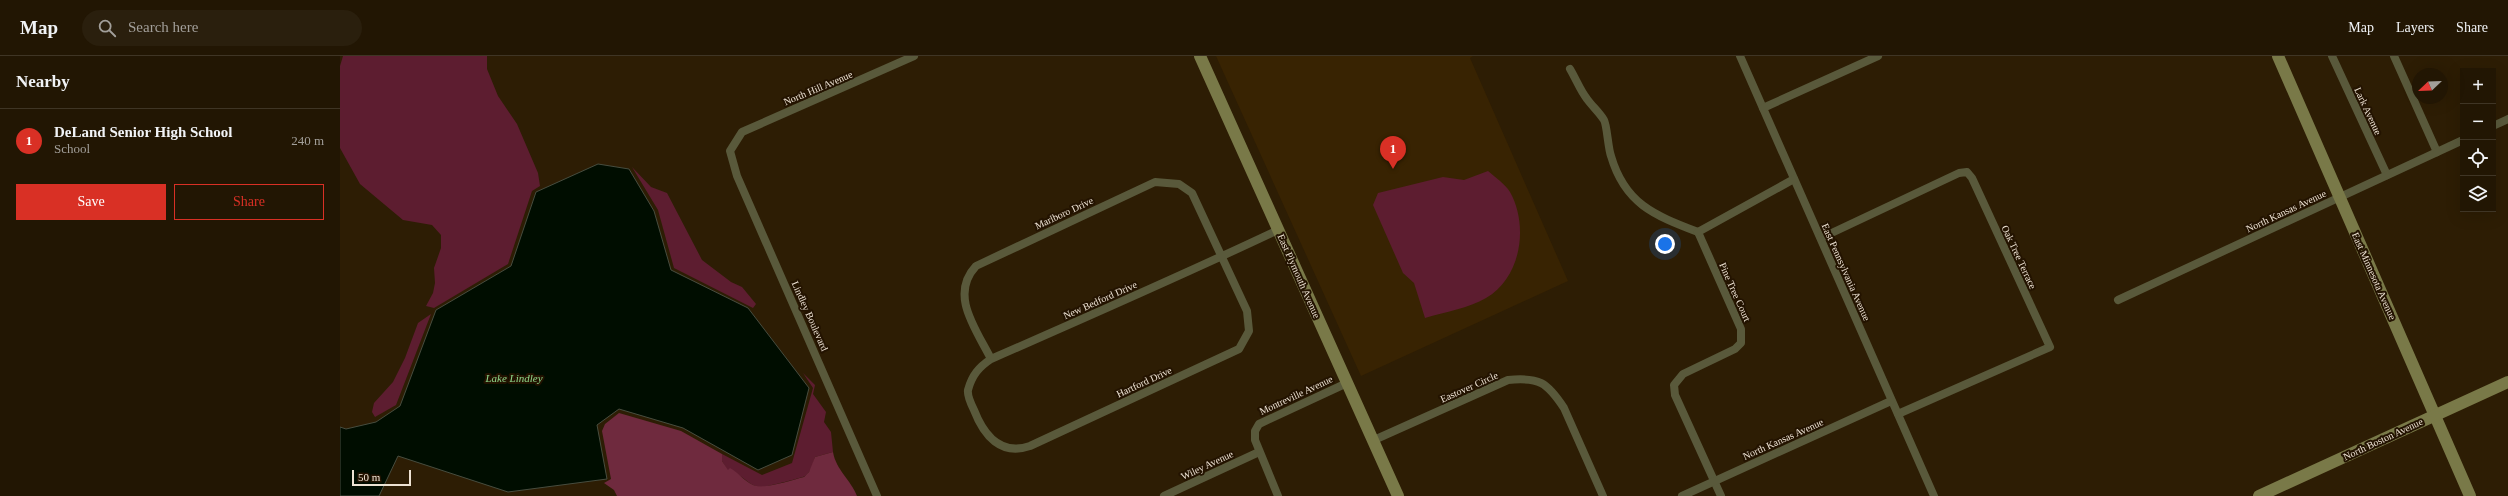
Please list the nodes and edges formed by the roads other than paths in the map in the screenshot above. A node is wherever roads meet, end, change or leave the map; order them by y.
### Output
1 (914, 56) edge
2 (1200, 56) edge
3 (1740, 56) edge
4 (1878, 56) edge
5 (2278, 56) edge
6 (2332, 56) edge
7 (2394, 56) edge
8 (1867, 58) edge
9 (1570, 69) dead end
10 (1763, 108) junction
11 (2508, 119) edge
12 (2496, 125) edge
13 (2460, 141) edge
14 (733, 144) joint
15 (2437, 152) junction
16 (2387, 175) junction
17 (1794, 179) junction
18 (2340, 197) junction
19 (1278, 230) junction
20 (1698, 232) junction
21 (1821, 238) junction
22 (1223, 256) junction
23 (2118, 300) dead end
24 (991, 359) junction
25 (2508, 382) edge
26 (1347, 383) junction
27 (1891, 401) junction
28 (1898, 414) junction
29 (2435, 415) junction
30 (976, 416) joint
31 (1374, 440) junction
32 (1259, 452) junction
33 (1715, 481) junction
34 (877, 496) edge
35 (1164, 496) edge
36 (1278, 496) edge
37 (1398, 496) edge
38 (1603, 496) edge
39 (1682, 496) edge
40 (1721, 496) edge
41 (1934, 496) edge
42 (2259, 496) edge
43 (2470, 496) edge

1 - 14 street, North Hill Avenue
2 - 19 street, East Plymouth Avenue
3 - 10 street, East Pennsylvania Avenue
4 - 8 street
5 - 18 street, East Minnesota Avenue
6 - 16 street, Lark Avenue
7 - 15 street
8 - 10 street
9 - 20 street
10 - 17 street, East Pennsylvania Avenue
11 - 12 street
13 - 15 street, North Kansas Avenue
14 - 34 street, Lindley Boulevard
15 - 16 street, North Kansas Avenue
16 - 18 street, North Kansas Avenue
17 - 20 street
17 - 21 street, East Pennsylvania Avenue
18 - 23 street, North Kansas Avenue
18 - 29 street, East Minnesota Avenue
19 - 22 street, New Bedford Drive
19 - 26 street, East Plymouth Avenue
20 - 33 street, Pine Tree Court
21 - 27 street, East Pennsylvania Avenue
21 - 28 street, Oak Tree Terrace
22 - 24 street, New Bedford Drive
22 - 24 street, Marlboro Drive
22 - 30 street, Hartford Drive
24 - 30 street, New Bedford Drive
25 - 29 street, North Boston Avenue
26 - 31 street, East Plymouth Avenue
26 - 32 street, Montreville Avenue
27 - 28 street, East Pennsylvania Avenue
27 - 33 street, North Kansas Avenue
28 - 41 street, East Pennsylvania Avenue
29 - 42 street, North Boston Avenue
29 - 43 street, East Minnesota Avenue
31 - 37 street, East Plymouth Avenue
31 - 38 street, Eastover Circle
32 - 35 street, Wiley Avenue
32 - 36 street, Montreville Avenue
33 - 39 street, North Kansas Avenue
33 - 40 street, Pine Tree Court

